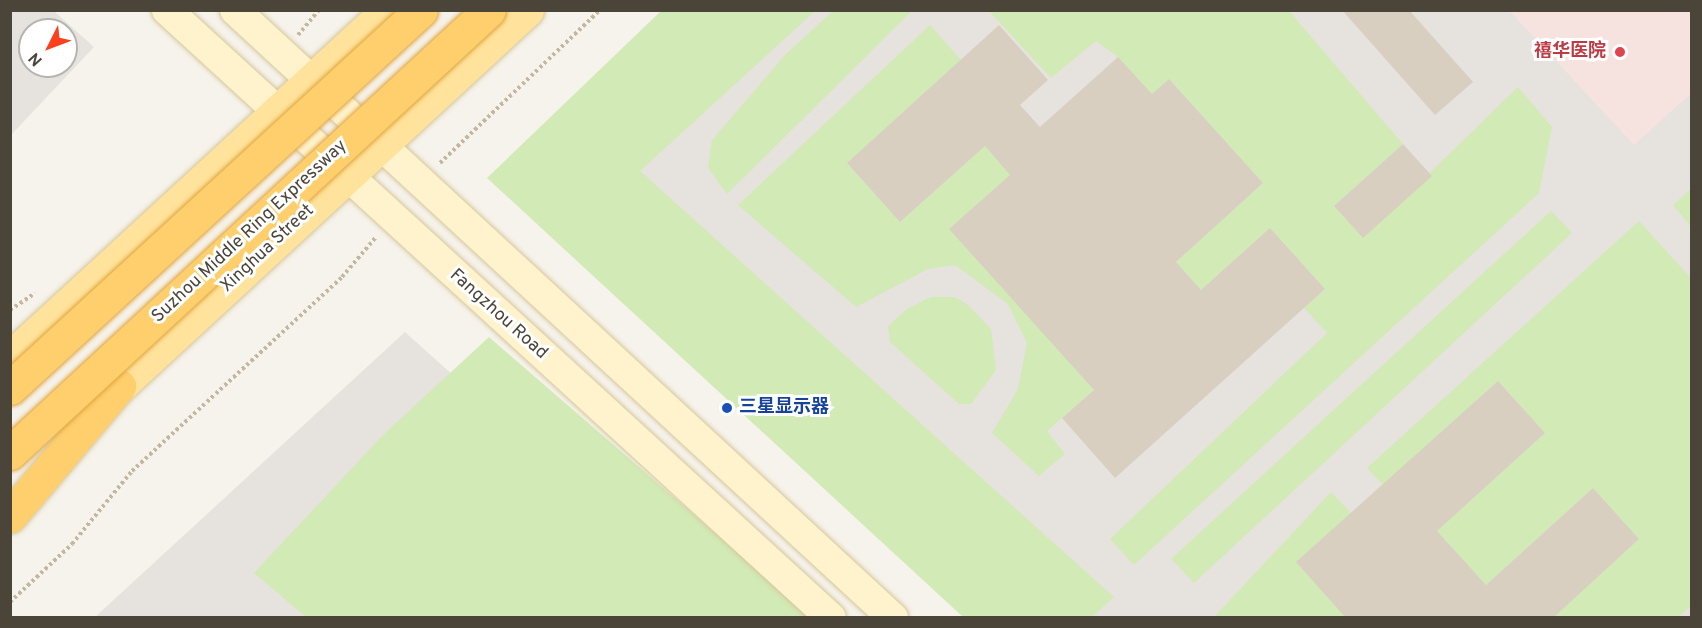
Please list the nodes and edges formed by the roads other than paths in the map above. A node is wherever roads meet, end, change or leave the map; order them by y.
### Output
1 (167, 10) edge
2 (235, 10) edge
3 (388, 10) edge
4 (421, 10) edge
5 (489, 10) edge
6 (527, 10) edge
7 (312, 81) junction
8 (276, 114) junction
9 (382, 145) junction
10 (346, 178) junction
11 (10, 358) edge
12 (119, 386) junction
13 (10, 388) edge
14 (10, 453) edge
15 (10, 490) edge
16 (10, 516) edge
17 (831, 618) edge
18 (894, 618) edge

1 - 8 main road, Fangzhou Road
2 - 7 main road
3 - 7 main road
4 - 13 highway, bridge
5 - 14 highway, Suzhou Middle Ring Expressway, bridge
6 - 9 main road, Xinghua Street
7 - 8 main road
7 - 9 main road
8 - 10 main road, Fangzhou Road
8 - 11 main road
9 - 10 main road, Xinghua Street
9 - 18 main road
10 - 12 main road, Xinghua Street
10 - 17 main road, Fangzhou Road
12 - 15 main road, Xinghua Street
12 - 16 highway

